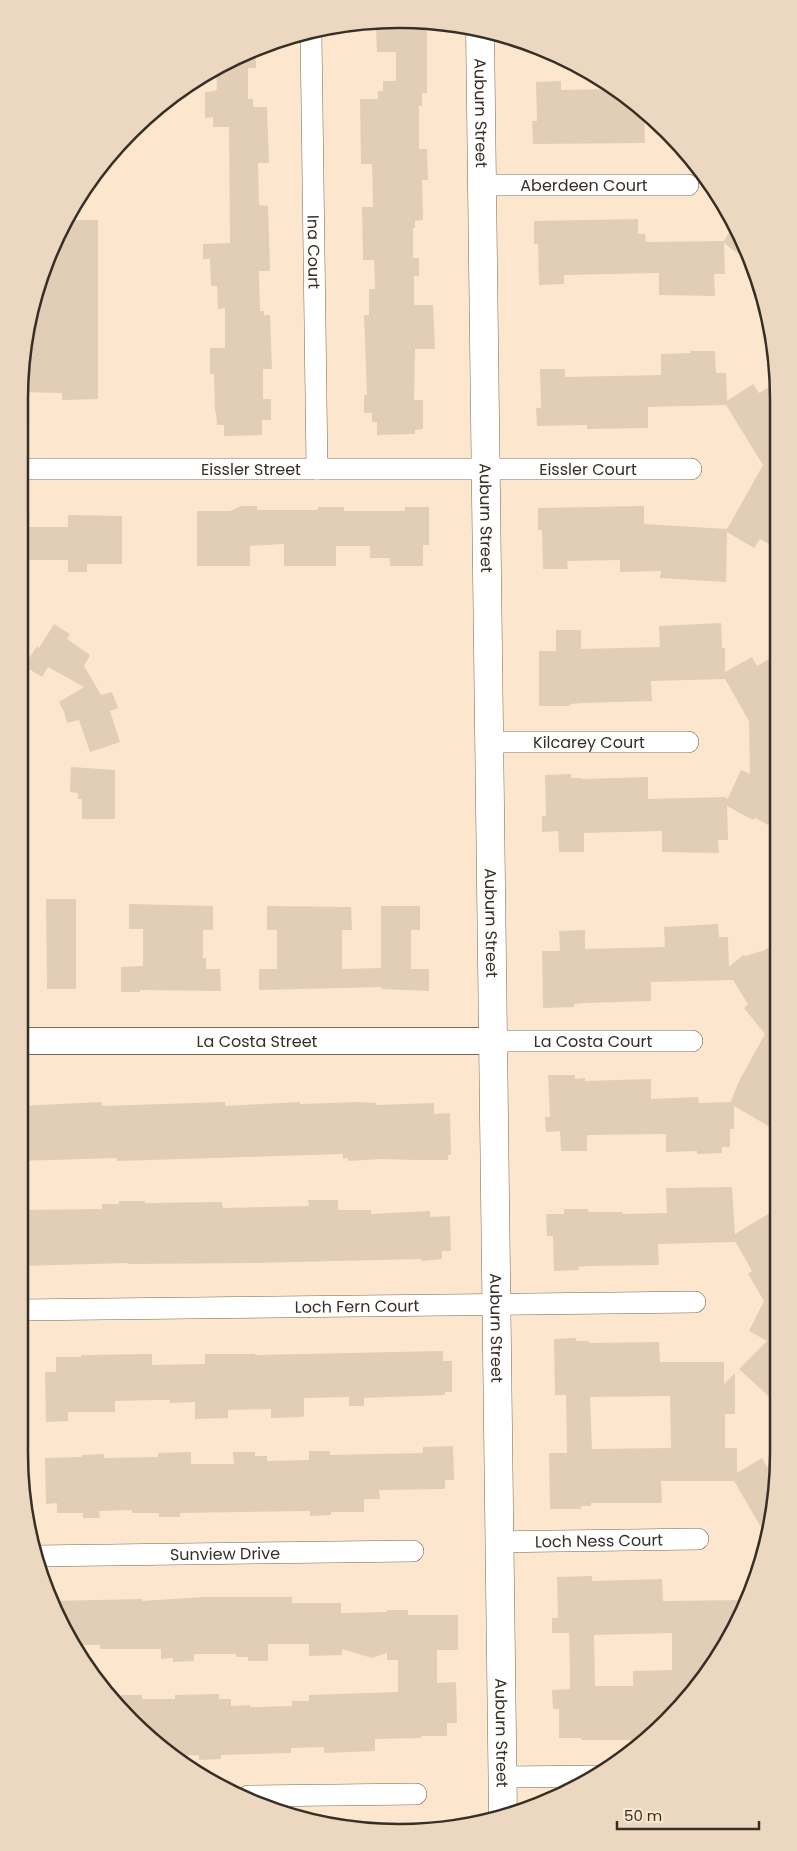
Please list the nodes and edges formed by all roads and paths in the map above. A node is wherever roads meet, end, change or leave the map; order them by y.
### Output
1 (480, 37) edge
2 (311, 38) edge
3 (482, 185) junction
4 (688, 185) dead end
5 (28, 469) edge
6 (317, 469) junction
7 (486, 469) junction
8 (691, 469) dead end
9 (489, 742) junction
10 (688, 742) dead end
11 (28, 1041) edge
12 (493, 1041) junction
13 (692, 1041) dead end
14 (695, 1302) dead end
15 (496, 1304) junction
16 (28, 1310) edge
17 (698, 1540) dead end
18 (499, 1542) junction
19 (413, 1551) dead end
20 (42, 1556) edge
21 (580, 1776) edge
22 (502, 1777) junction
23 (416, 1794) dead end
24 (259, 1796) edge
25 (503, 1809) edge

1 - 3 main road, Auburn Street
2 - 6 street, Ina Court
3 - 4 street, Aberdeen Court
3 - 7 main road, Auburn Street
5 - 6 street, Eissler Street
6 - 7 street, Eissler Street
7 - 8 street, Eissler Court
7 - 9 main road, Auburn Street
9 - 10 street, Kilcarey Court
9 - 12 main road, Auburn Street
11 - 12 street, La Costa Street
12 - 13 street, La Costa Court
12 - 15 main road, Auburn Street
14 - 15 street, Loch Fern Court
15 - 16 street, Loch Fern Court
15 - 18 main road, Auburn Street
17 - 18 street, Loch Ness Court
18 - 22 main road, Auburn Street
19 - 20 street, Sunview Drive
21 - 22 street
22 - 25 main road, Auburn Street
23 - 24 street

